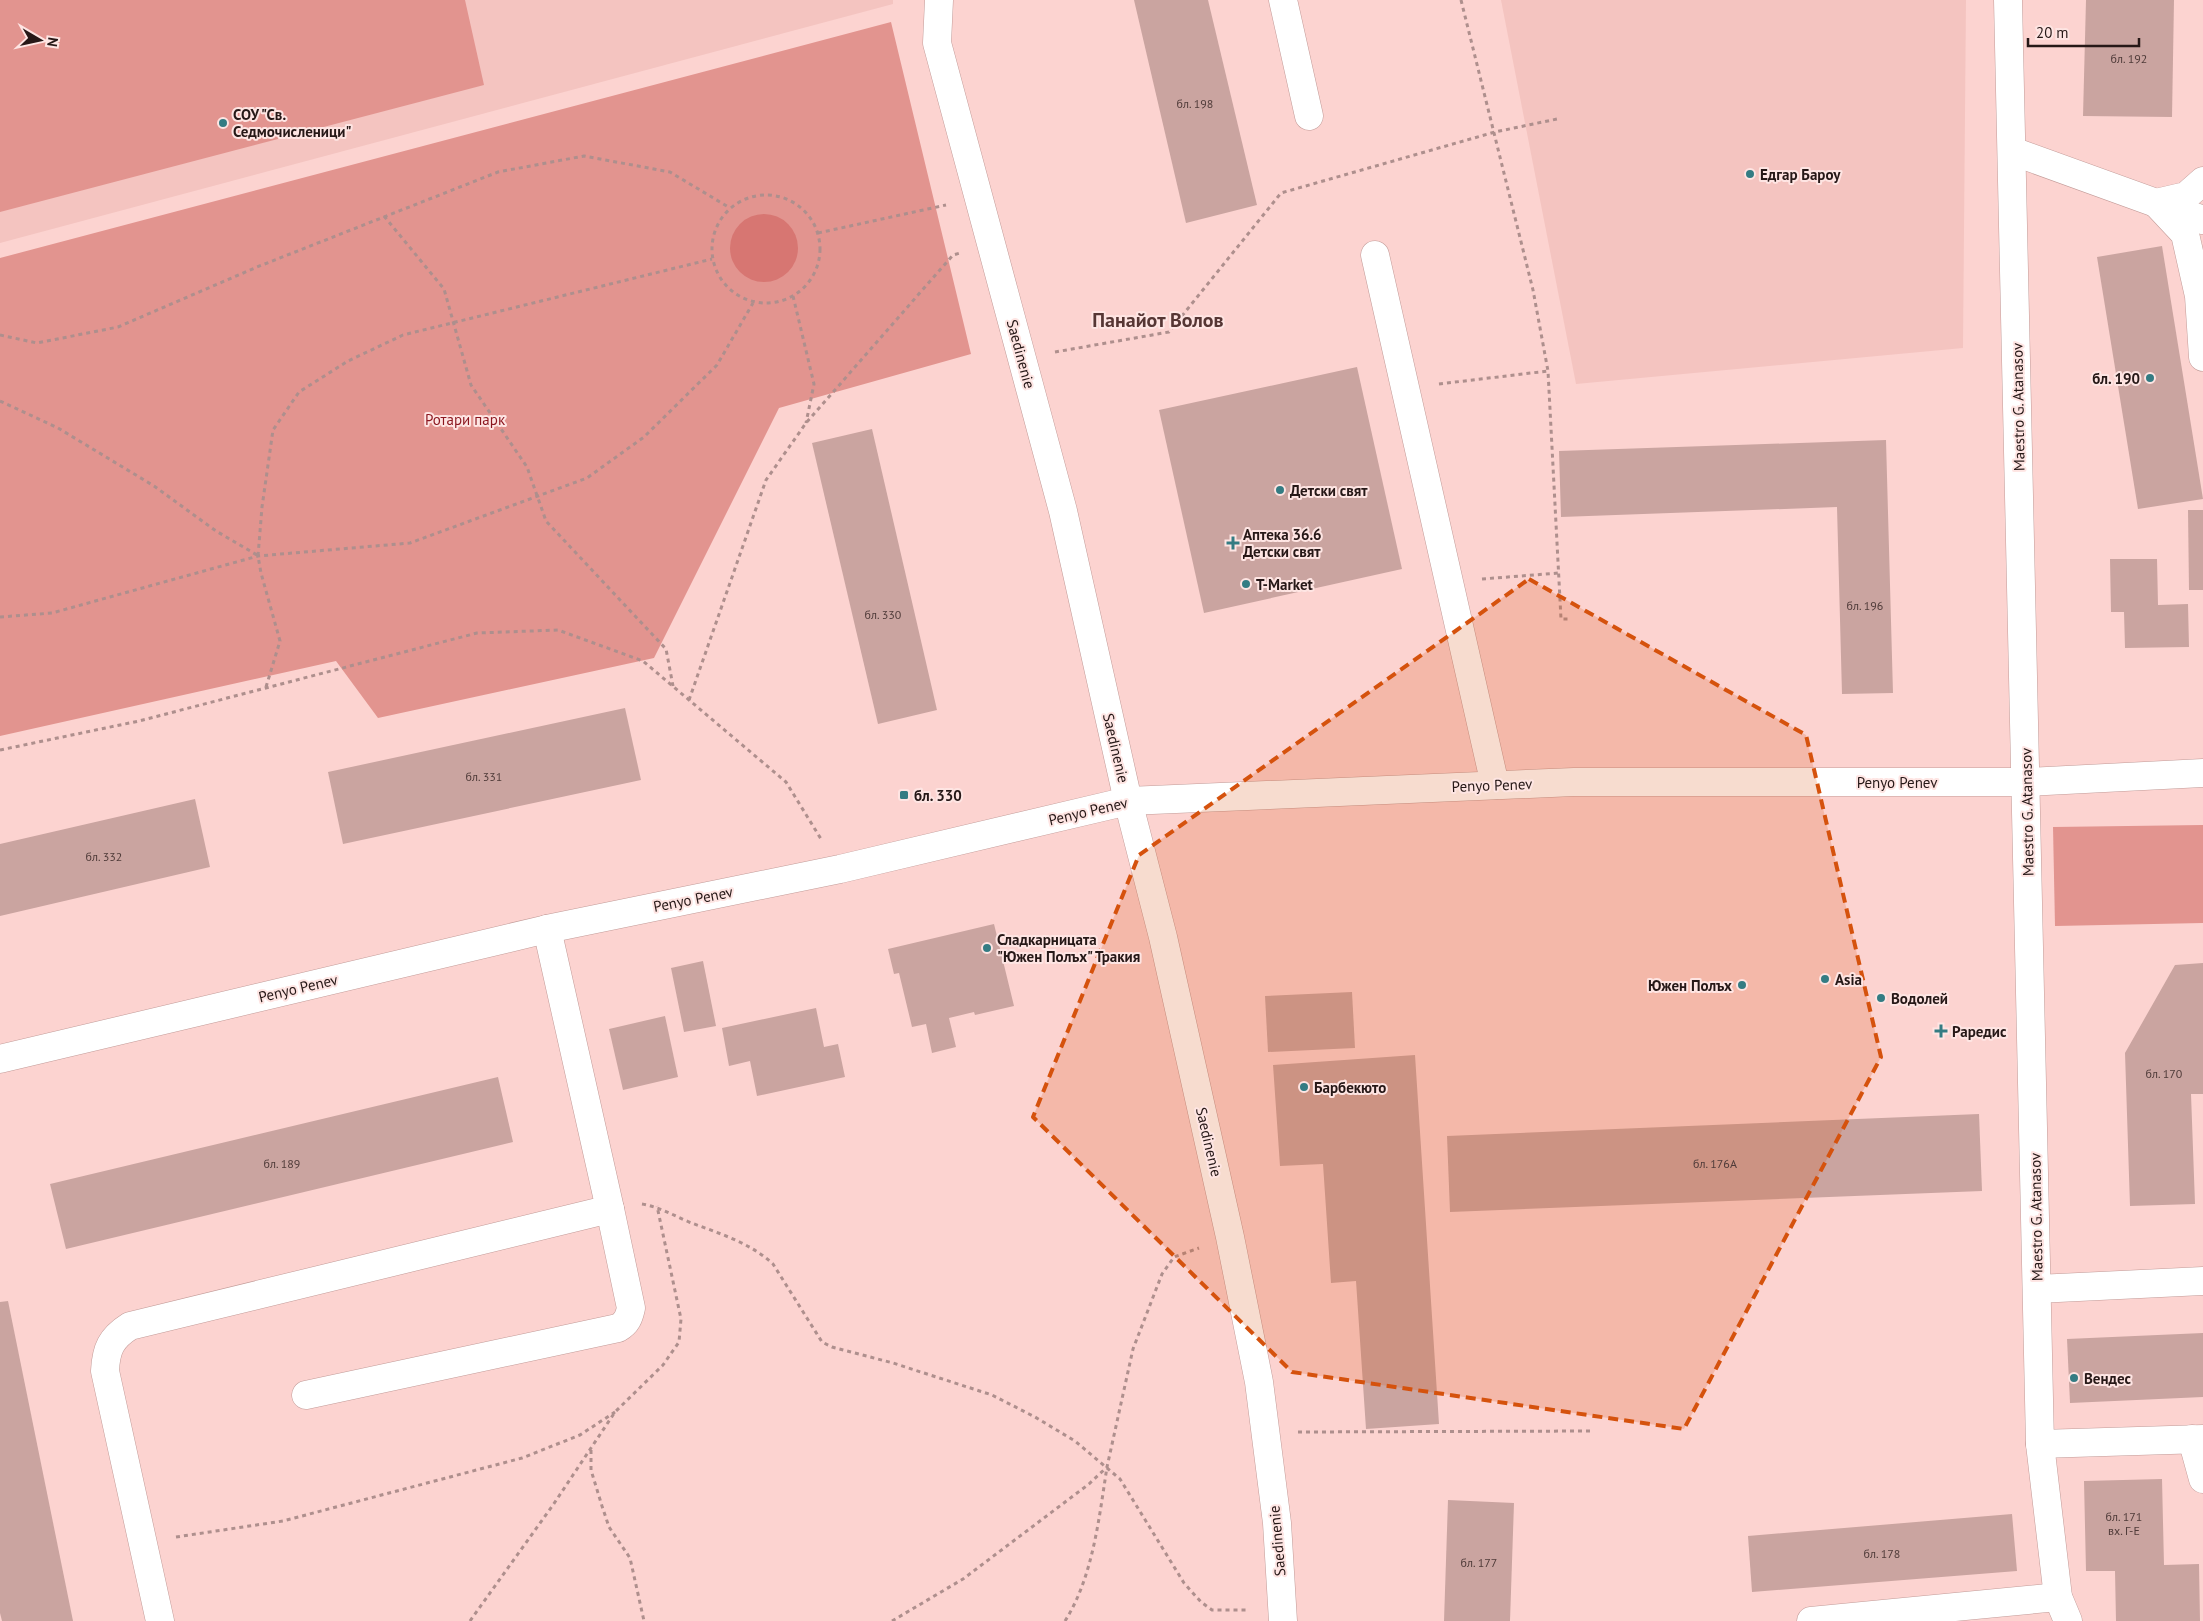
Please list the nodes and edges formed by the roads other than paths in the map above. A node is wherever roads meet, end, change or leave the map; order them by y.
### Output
1 (939, 0) edge
2 (1283, 0) edge
3 (2008, 0) edge
4 (1309, 116) dead end
5 (2012, 151) junction
6 (2203, 181) edge
7 (2156, 203) junction
8 (2203, 220) edge
9 (1375, 254) dead end
10 (2203, 357) edge
11 (2203, 774) edge
12 (2027, 782) junction
13 (1495, 785) junction
14 (1128, 801) junction
15 (547, 929) junction
16 (0, 1059) edge
17 (610, 1209) junction
18 (2203, 1281) edge
19 (2038, 1289) junction
20 (306, 1395) dead end
21 (2198, 1439) edge
22 (2040, 1444) junction
23 (2203, 1479) edge
24 (2063, 1609) edge
25 (1283, 1615) edge
26 (160, 1621) edge
27 (1810, 1621) edge

1 - 14 street, Saedinenie
2 - 4 street
3 - 5 street, Maestro G. Atanasov
5 - 7 street
5 - 12 street, Maestro G. Atanasov
6 - 7 street
7 - 8 street
7 - 10 street
9 - 13 street
11 - 12 street, Penyo Penev
12 - 13 street, Penyo Penev
12 - 19 street, Maestro G. Atanasov
13 - 14 street, Penyo Penev
14 - 15 street, Penyo Penev
14 - 25 street, Saedinenie
15 - 16 street, Penyo Penev
15 - 17 street
17 - 20 street
17 - 26 street
18 - 19 street
19 - 22 street, Maestro G. Atanasov
21 - 22 street
21 - 23 street
22 - 24 street, Maestro G. Atanasov
24 - 27 street

